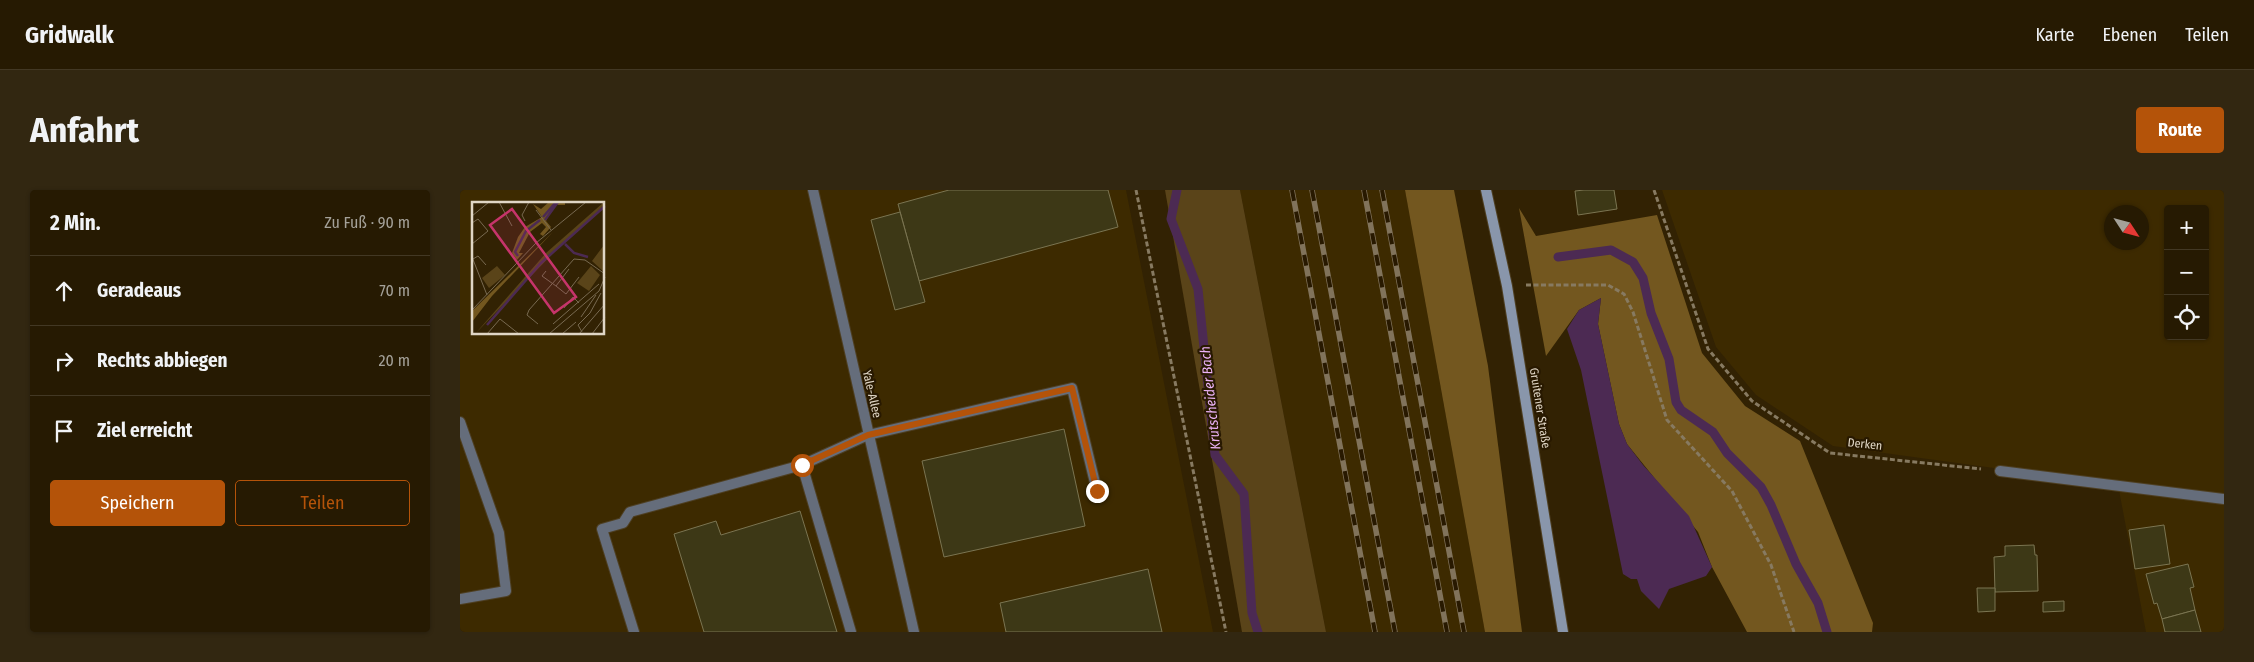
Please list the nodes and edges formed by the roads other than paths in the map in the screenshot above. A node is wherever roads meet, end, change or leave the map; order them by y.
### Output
1 (813, 190) edge
2 (1486, 190) edge
3 (460, 422) edge
4 (868, 435) junction
5 (802, 465) junction
6 (2000, 471) road end
7 (1097, 491) dead end
8 (2224, 499) edge
9 (460, 599) edge
10 (634, 632) edge
11 (851, 632) edge
12 (914, 632) edge
13 (1563, 632) edge

1 - 4 street, Yale-Allee
2 - 13 street, Gruitener Straße
3 - 9 street
4 - 5 street
4 - 7 street
4 - 12 street, Yale-Allee
5 - 10 street
5 - 11 street
6 - 8 street

